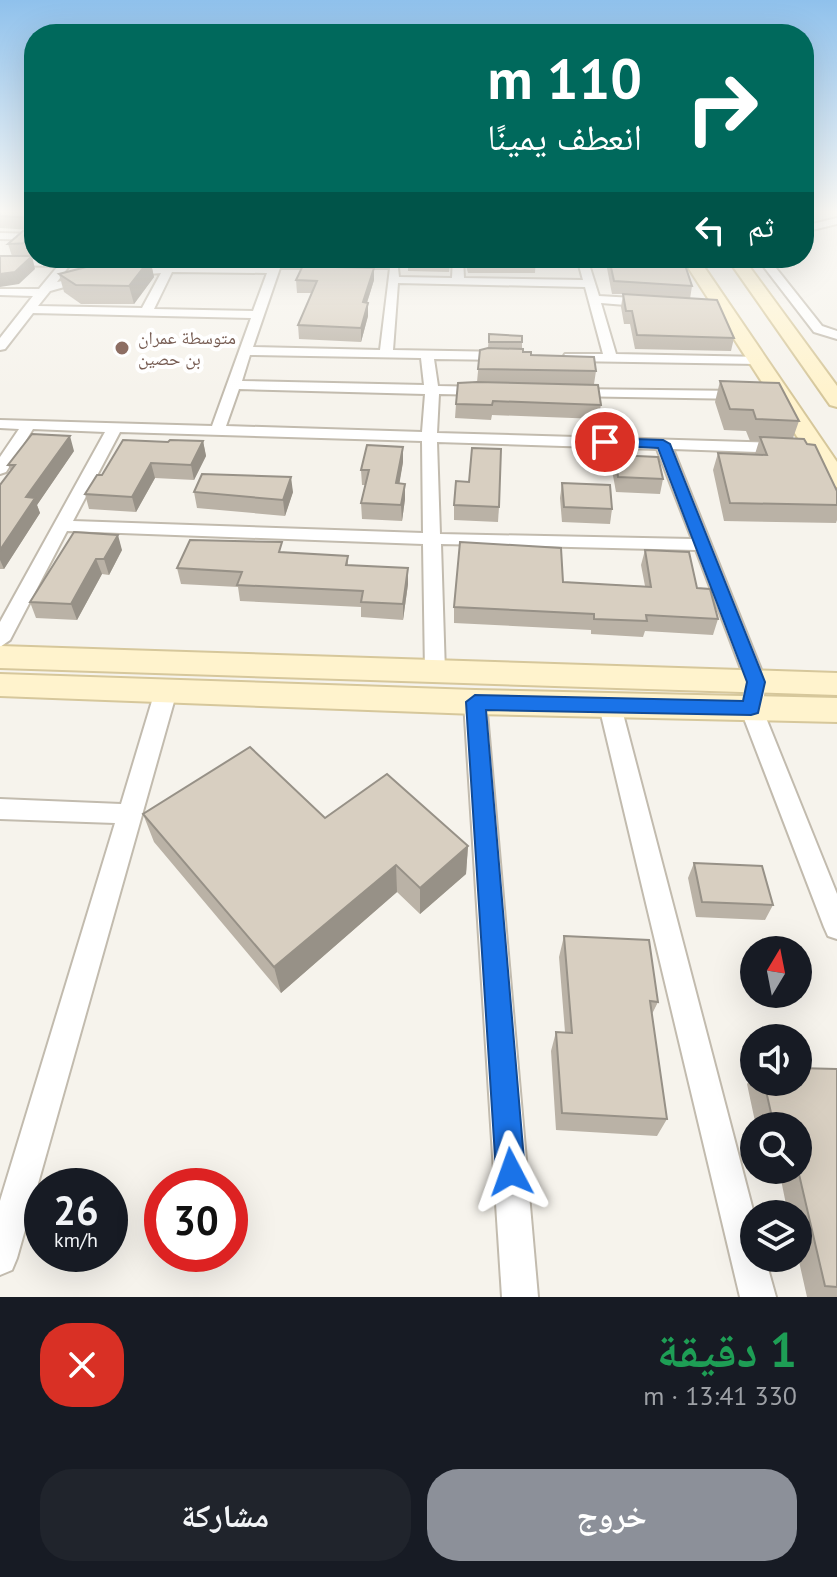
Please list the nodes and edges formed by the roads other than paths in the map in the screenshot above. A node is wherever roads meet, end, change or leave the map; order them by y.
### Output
1 (60, 271) edge
2 (136, 271) edge
3 (167, 271) edge
4 (274, 271) edge
5 (394, 271) edge
6 (458, 271) edge
7 (585, 271) edge
8 (697, 271) edge
9 (718, 271) edge
10 (745, 271) edge
11 (772, 271) edge
12 (115, 275) edge
13 (102, 276) edge
14 (393, 280) junction
15 (458, 281) junction
16 (589, 284) junction
17 (44, 290) junction
18 (0, 292) edge
19 (594, 299) junction
20 (665, 303) edge
21 (30, 309) junction
22 (146, 312) junction
23 (258, 315) junction
24 (815, 326) junction
25 (837, 335) edge
26 (0, 346) edge
27 (799, 348) junction
28 (246, 351) junction
29 (386, 354) junction
30 (427, 355) junction
31 (519, 356) edge
32 (549, 357) edge
33 (611, 358) junction
34 (758, 360) junction
35 (234, 385) junction
36 (432, 391) junction
37 (495, 392) edge
38 (558, 392) edge
39 (805, 395) dead end
40 (780, 396) junction
41 (837, 401) edge
42 (0, 424) edge
43 (29, 425) junction
44 (115, 427) junction
45 (218, 429) junction
46 (429, 436) junction
47 (663, 444) junction
48 (816, 449) junction
49 (0, 469) edge
50 (837, 480) edge
51 (62, 526) junction
52 (432, 539) junction
53 (702, 545) junction
54 (0, 640) edge
55 (0, 657) edge
56 (435, 673) junction
57 (837, 684) edge
58 (0, 685) edge
59 (166, 691) junction
60 (754, 695) junction
61 (475, 702) junction
62 (610, 706) junction
63 (837, 710) edge
64 (0, 809) edge
65 (132, 814) junction
66 (837, 927) edge
67 (0, 1258) edge
68 (520, 1297) edge
69 (758, 1297) edge

1 - 17 street
2 - 12 street
3 - 22 street
4 - 23 street
5 - 14 street
6 - 15 street
7 - 16 street
8 - 34 street
9 - 39 street
10 - 27 street
11 - 24 street
13 - 17 street
14 - 15 street
14 - 29 street
15 - 16 street
16 - 19 street
17 - 18 street
17 - 21 street
19 - 20 street
19 - 33 street
21 - 22 street
21 - 26 street
22 - 23 street
23 - 28 street
24 - 25 street
24 - 27 street
27 - 41 street
28 - 29 street
28 - 35 street
29 - 30 street
30 - 31 street
30 - 36 street
32 - 33 street
33 - 34 street
34 - 40 street
35 - 36 street
35 - 45 street
36 - 37 street
36 - 46 street
38 - 40 street
40 - 48 street
42 - 43 street
43 - 44 street
43 - 49 street
44 - 45 street
44 - 51 street
45 - 46 street
46 - 47 street
46 - 52 street
47 - 48 street
47 - 53 street
48 - 50 street
51 - 52 street
51 - 54 street
52 - 53 street
52 - 56 street
53 - 60 street
55 - 56 street
56 - 60 street
57 - 60 street
58 - 59 street
59 - 61 street
59 - 65 street
60 - 62 street
60 - 63 street
60 - 66 street
61 - 62 street
61 - 68 street
62 - 69 street
64 - 65 street
65 - 67 street

